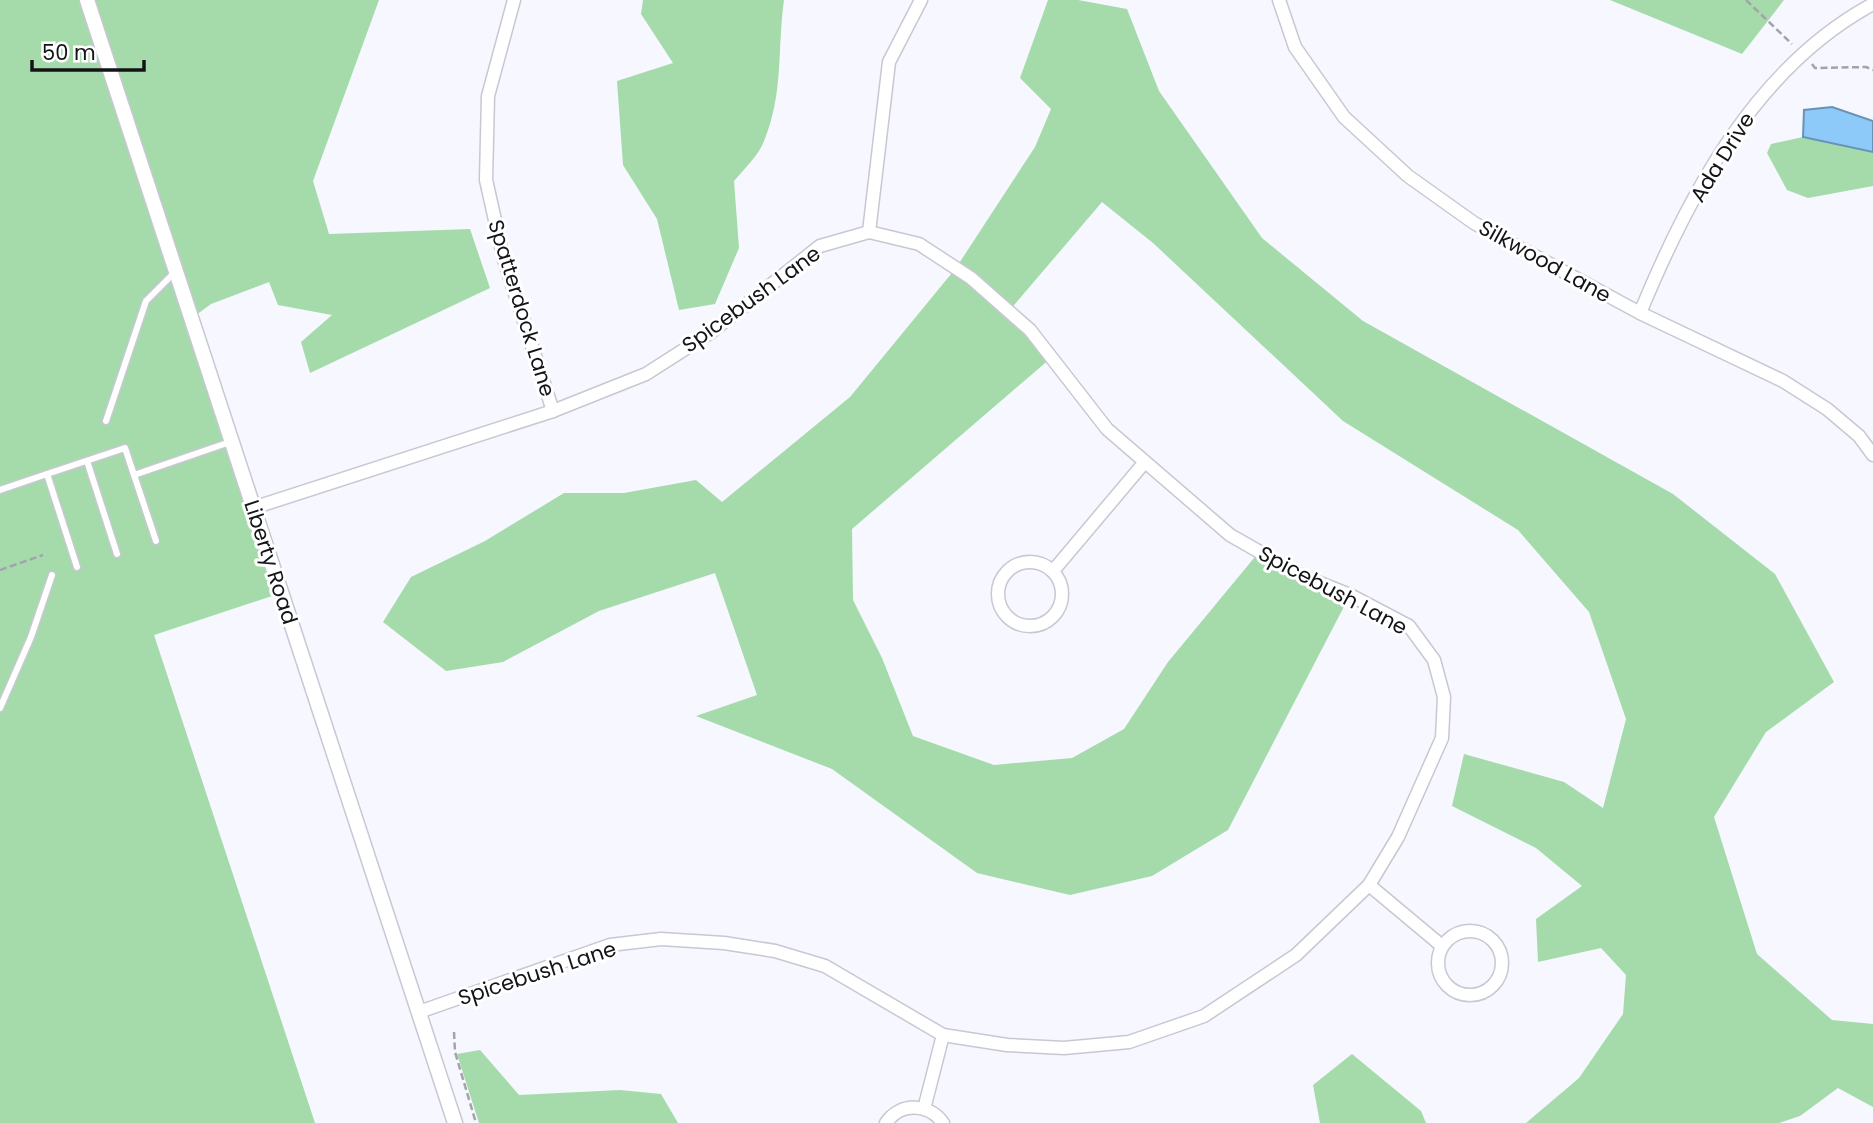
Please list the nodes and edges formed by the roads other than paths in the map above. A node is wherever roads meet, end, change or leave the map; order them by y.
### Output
1 (87, 0) edge
2 (514, 0) edge
3 (921, 0) edge
4 (1279, 0) edge
5 (1873, 4) edge
6 (869, 232) junction
7 (176, 271) junction
8 (1640, 313) junction
9 (553, 411) junction
10 (106, 421) dead end
11 (232, 441) junction
12 (1873, 455) edge
13 (87, 461) junction
14 (1144, 463) junction
15 (47, 474) junction
16 (134, 475) junction
17 (0, 490) edge
18 (253, 508) junction
19 (156, 541) dead end
20 (117, 554) dead end
21 (77, 567) dead end
22 (1053, 571) junction
23 (52, 575) dead end
24 (0, 708) edge
25 (1369, 885) junction
26 (1442, 946) junction
27 (419, 1012) junction
28 (943, 1035) junction
29 (924, 1109) junction
30 (455, 1123) edge
31 (886, 1123) edge
32 (943, 1123) edge

1 - 7 street, Liberty Road
2 - 9 street, Spatterdock Lane
3 - 6 street
4 - 8 street, Silkwood Lane
5 - 8 street, Ada Drive
6 - 9 street, Spicebush Lane
6 - 14 street, Spicebush Lane
7 - 10 lane
7 - 11 street, Liberty Road
8 - 12 street, Silkwood Lane
9 - 18 street, Spicebush Lane
11 - 16 lane
11 - 18 street, Liberty Road
13 - 15 lane
13 - 16 lane
13 - 20 lane
14 - 22 street
14 - 25 street, Spicebush Lane
15 - 17 lane
15 - 21 lane
16 - 19 lane
18 - 27 street, Liberty Road
22 - 22 street
23 - 24 lane
25 - 26 street
25 - 28 street, Spicebush Lane
26 - 26 street
27 - 28 street, Spicebush Lane
27 - 30 street, Liberty Road
28 - 29 street
29 - 31 street
29 - 32 street

